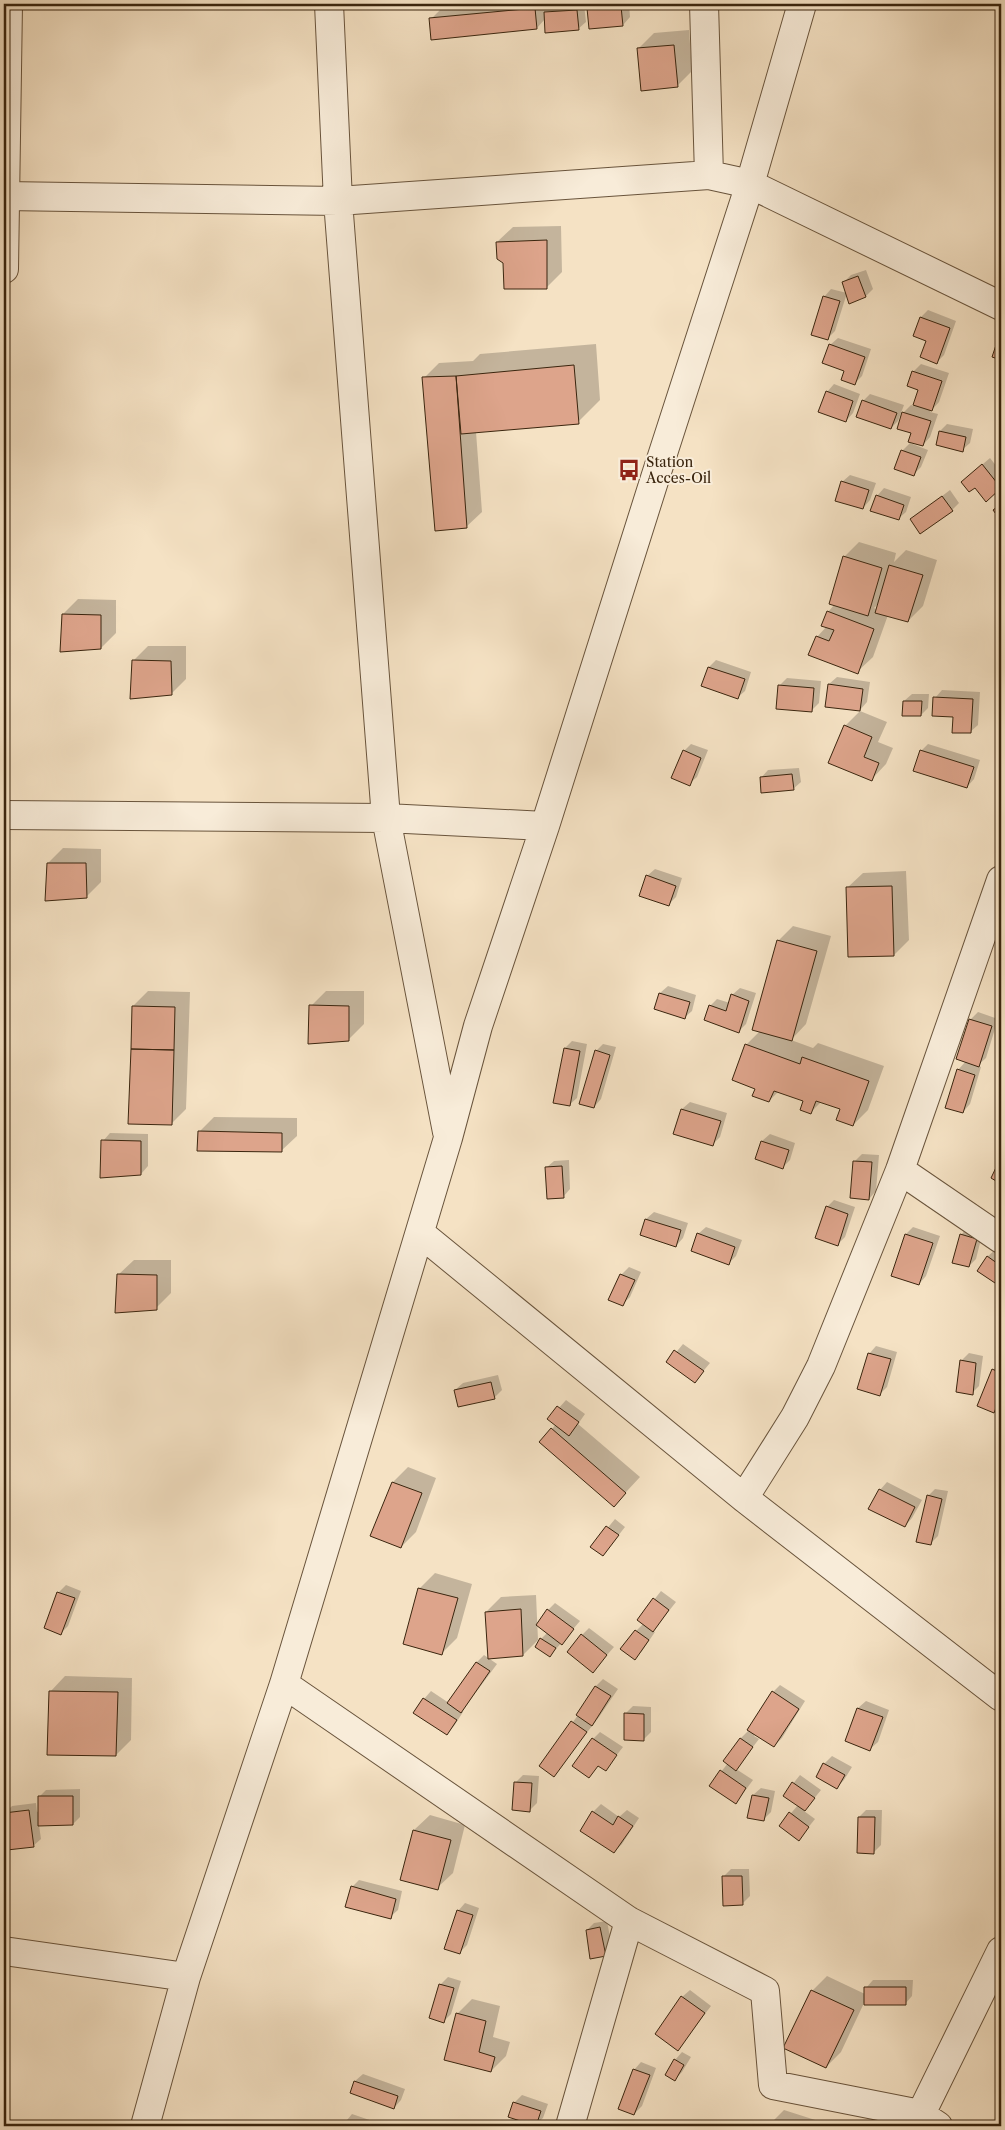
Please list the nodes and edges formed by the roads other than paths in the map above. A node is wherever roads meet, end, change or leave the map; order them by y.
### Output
1 (8, 4) edge
2 (329, 4) edge
3 (704, 4) edge
4 (802, 4) edge
5 (709, 176) junction
6 (750, 184) junction
7 (4, 196) edge
8 (338, 201) junction
9 (4, 270) edge
10 (1001, 306) edge
11 (4, 815) edge
12 (386, 818) junction
13 (546, 826) junction
14 (1001, 880) edge
15 (448, 1138) junction
16 (900, 1170) junction
17 (420, 1234) junction
18 (1001, 1239) edge
19 (744, 1498) junction
20 (284, 1684) junction
21 (1001, 1697) edge
22 (629, 1921) junction
23 (4, 1951) edge
24 (1001, 1951) edge
25 (186, 1977) junction
26 (924, 2122) edge
27 (152, 2124) edge
28 (570, 2126) edge

1 - 7 street
2 - 8 street
3 - 5 street
4 - 6 street
5 - 6 street
5 - 8 street
6 - 10 street
6 - 13 street
7 - 8 street
7 - 9 street
8 - 12 street
11 - 12 street
12 - 13 street
12 - 15 street
13 - 15 street
14 - 16 street
15 - 17 street
16 - 18 street
16 - 19 street
17 - 19 street
17 - 20 street
19 - 21 street
20 - 22 street
20 - 25 street
22 - 26 street
22 - 28 street
23 - 25 street
24 - 26 street
25 - 27 street

